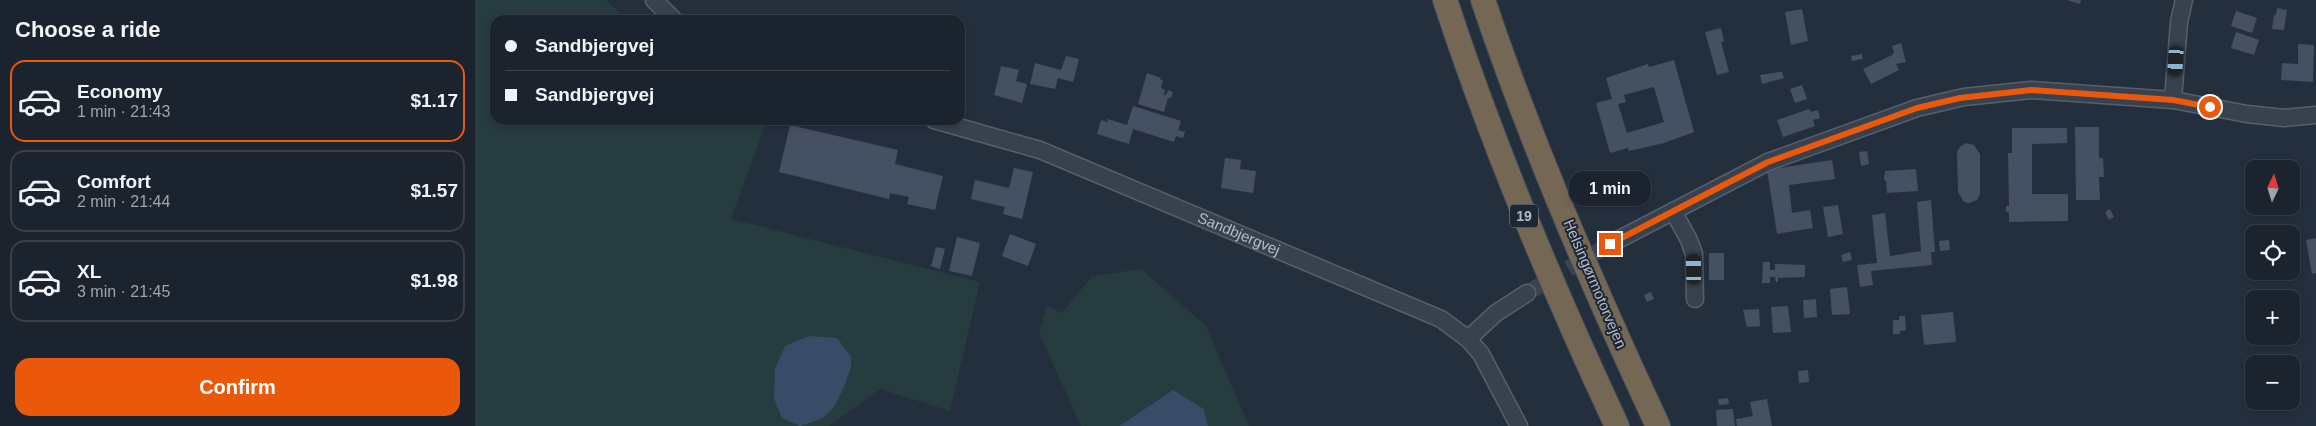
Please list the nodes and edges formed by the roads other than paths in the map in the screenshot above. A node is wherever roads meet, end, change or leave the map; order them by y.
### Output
1 (654, 0) edge
2 (1445, 0) edge
3 (1483, 0) edge
4 (2184, 0) edge
5 (669, 15) edge
6 (2173, 100) junction
7 (2316, 115) edge
8 (952, 125) edge
9 (1673, 210) junction
10 (1610, 244) tunnel mouth
11 (1527, 293) tunnel mouth
12 (1695, 299) dead end
13 (1469, 339) junction
14 (1519, 426) edge
15 (1617, 426) edge
16 (1658, 426) edge

1 - 5 street
2 - 15 highway, 19
3 - 16 highway, Helsingørmotorvejen / 19
4 - 6 street
6 - 7 street
6 - 9 street
8 - 13 street, Sandbjergvej
9 - 10 street
9 - 12 street
11 - 13 street
13 - 14 street, Sandbjergvej

